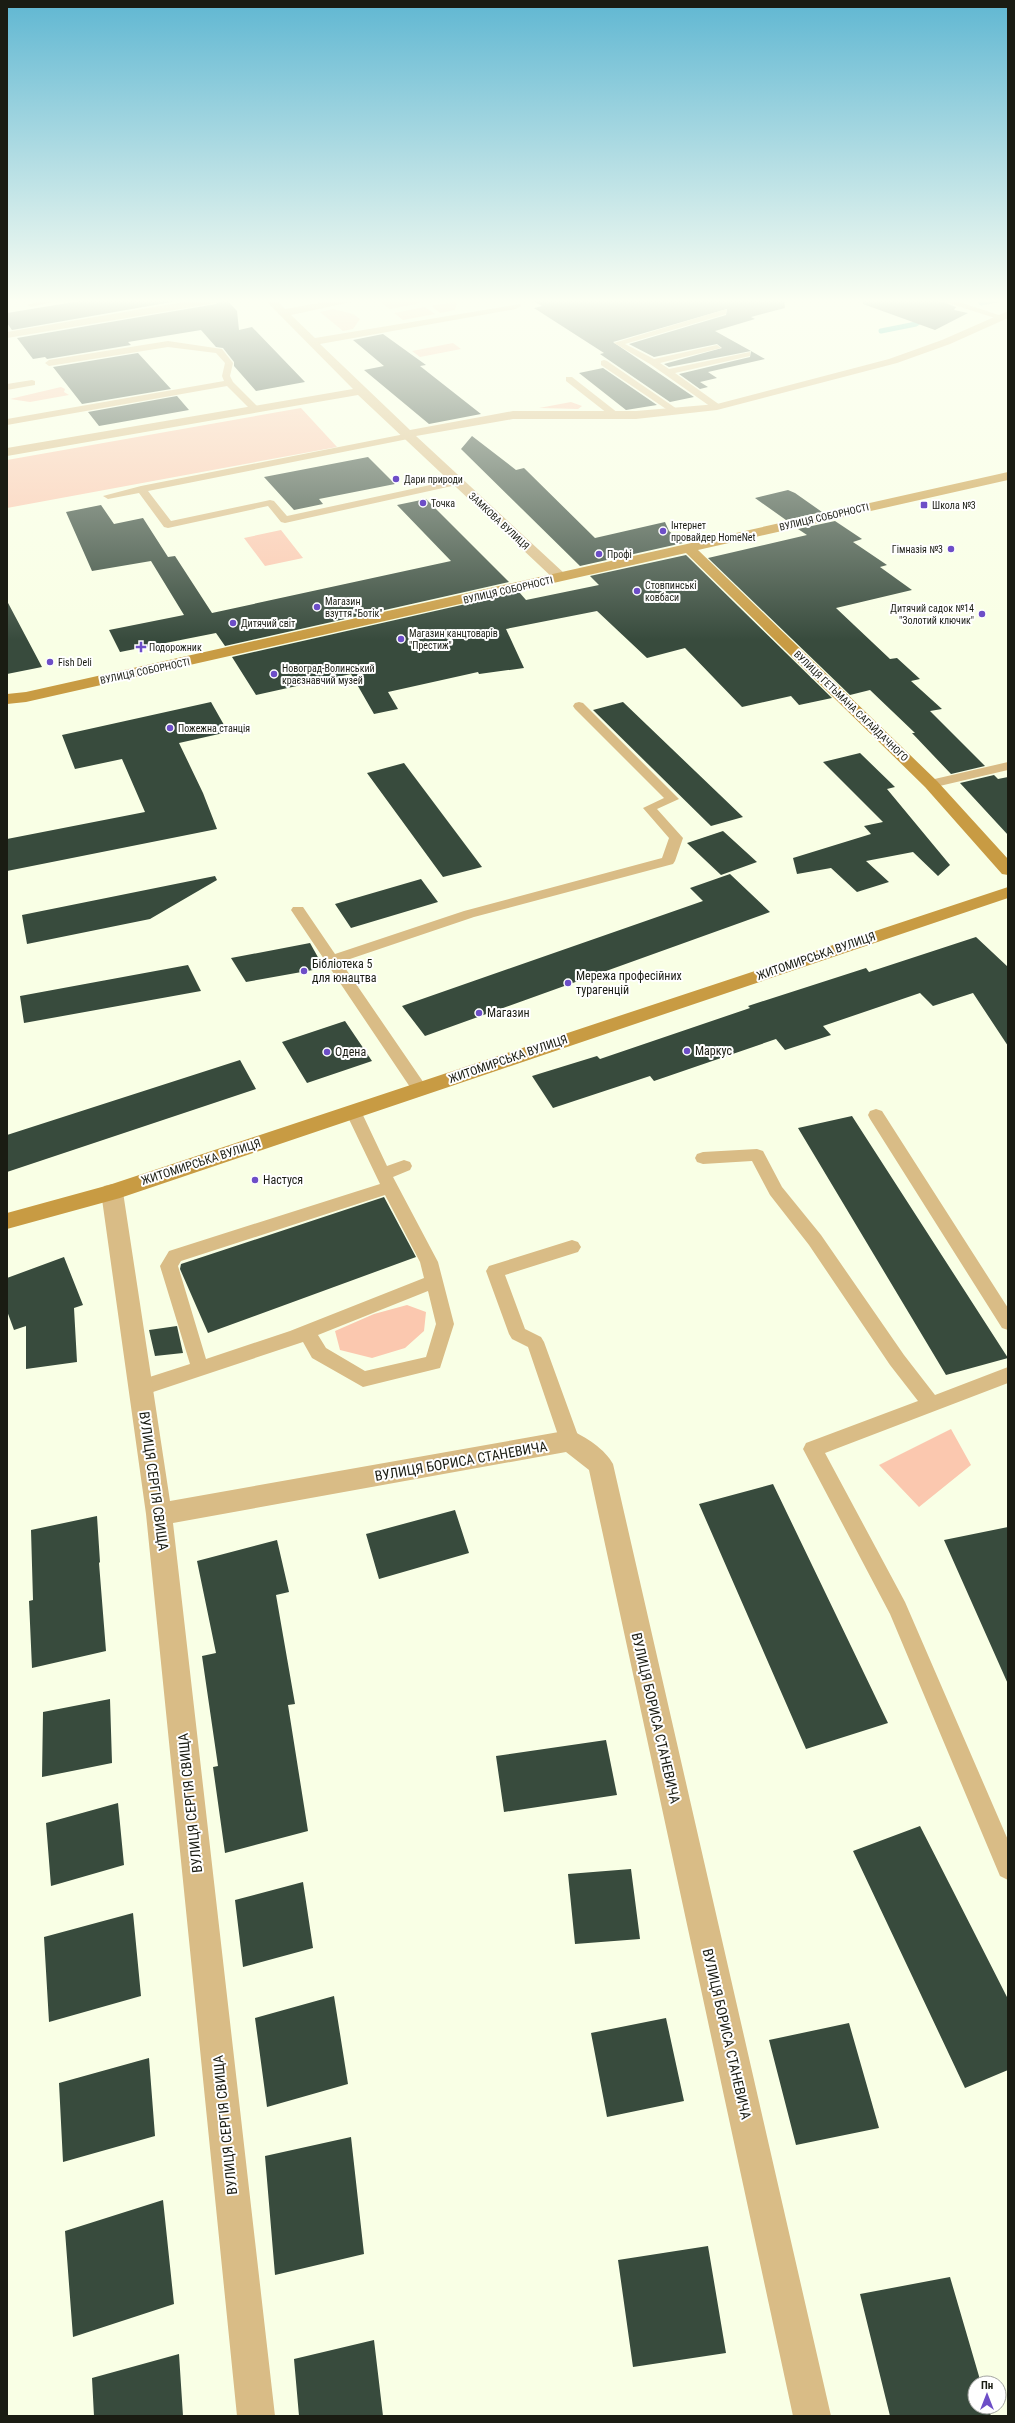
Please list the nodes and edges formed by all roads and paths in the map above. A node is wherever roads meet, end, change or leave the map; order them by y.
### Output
1 (58, 413) edge
2 (232, 413) edge
3 (385, 413) edge
4 (613, 413) edge
5 (644, 413) edge
6 (615, 415) junction
7 (7, 422) edge
8 (409, 435) junction
9 (7, 452) edge
10 (1008, 476) edge
11 (458, 482) junction
12 (141, 489) junction
13 (108, 496) dead end
14 (688, 548) junction
15 (560, 578) junction
16 (7, 699) edge
17 (580, 706) dead end
18 (1008, 766) edge
19 (931, 784) junction
20 (1008, 870) edge
21 (1008, 892) edge
22 (298, 910) dead end
23 (332, 960) junction
24 (420, 1089) junction
25 (353, 1111) junction
26 (876, 1115) dead end
27 (703, 1158) dead end
28 (404, 1166) dead end
29 (386, 1181) junction
30 (112, 1192) junction
31 (7, 1222) edge
32 (572, 1247) dead end
33 (434, 1281) junction
34 (1008, 1323) edge
35 (307, 1333) junction
36 (200, 1368) junction
37 (1008, 1375) edge
38 (141, 1388) junction
39 (931, 1404) junction
40 (570, 1441) junction
41 (159, 1514) junction
42 (1008, 1868) edge
43 (256, 2416) edge
44 (812, 2416) edge

1 - 7 lane
2 - 9 street
3 - 8 street, ЗАМКОВА ВУЛИЦЯ
4 - 6 lane
5 - 6 street
6 - 8 street
8 - 11 street, ЗАМКОВА ВУЛИЦЯ
8 - 12 lane
10 - 14 street, ВУЛИЦЯ СОБОРНОСТІ
11 - 12 lane
11 - 15 street, ЗАМКОВА ВУЛИЦЯ
12 - 13 lane
14 - 15 street, ВУЛИЦЯ СОБОРНОСТІ
14 - 19 street, ВУЛИЦЯ ГЕТЬМАНА САГАЙДАЧНОГО
15 - 16 street, ВУЛИЦЯ СОБОРНОСТІ
17 - 23 lane
18 - 19 lane
19 - 20 street, ВУЛИЦЯ ГЕТЬМАНА САГАЙДАЧНОГО
21 - 24 street, ЖИТОМИРСЬКА ВУЛИЦЯ
22 - 23 lane
23 - 24 lane
24 - 25 street, ЖИТОМИРСЬКА ВУЛИЦЯ
25 - 29 lane
25 - 30 street, ЖИТОМИРСЬКА ВУЛИЦЯ
26 - 34 lane
27 - 39 lane
28 - 29 lane
29 - 33 lane
29 - 36 lane
30 - 31 street, ЖИТОМИРСЬКА ВУЛИЦЯ
30 - 38 street, ВУЛИЦЯ СЕРГІЯ СВИЩА
32 - 40 lane
33 - 35 lane
33 - 35 lane
35 - 36 lane
36 - 38 lane
37 - 39 lane
38 - 41 street, ВУЛИЦЯ СЕРГІЯ СВИЩА
39 - 42 lane
40 - 41 street, ВУЛИЦЯ БОРИСА СТАНЕВИЧА
40 - 44 street, ВУЛИЦЯ БОРИСА СТАНЕВИЧА
41 - 43 street, ВУЛИЦЯ СЕРГІЯ СВИЩА

